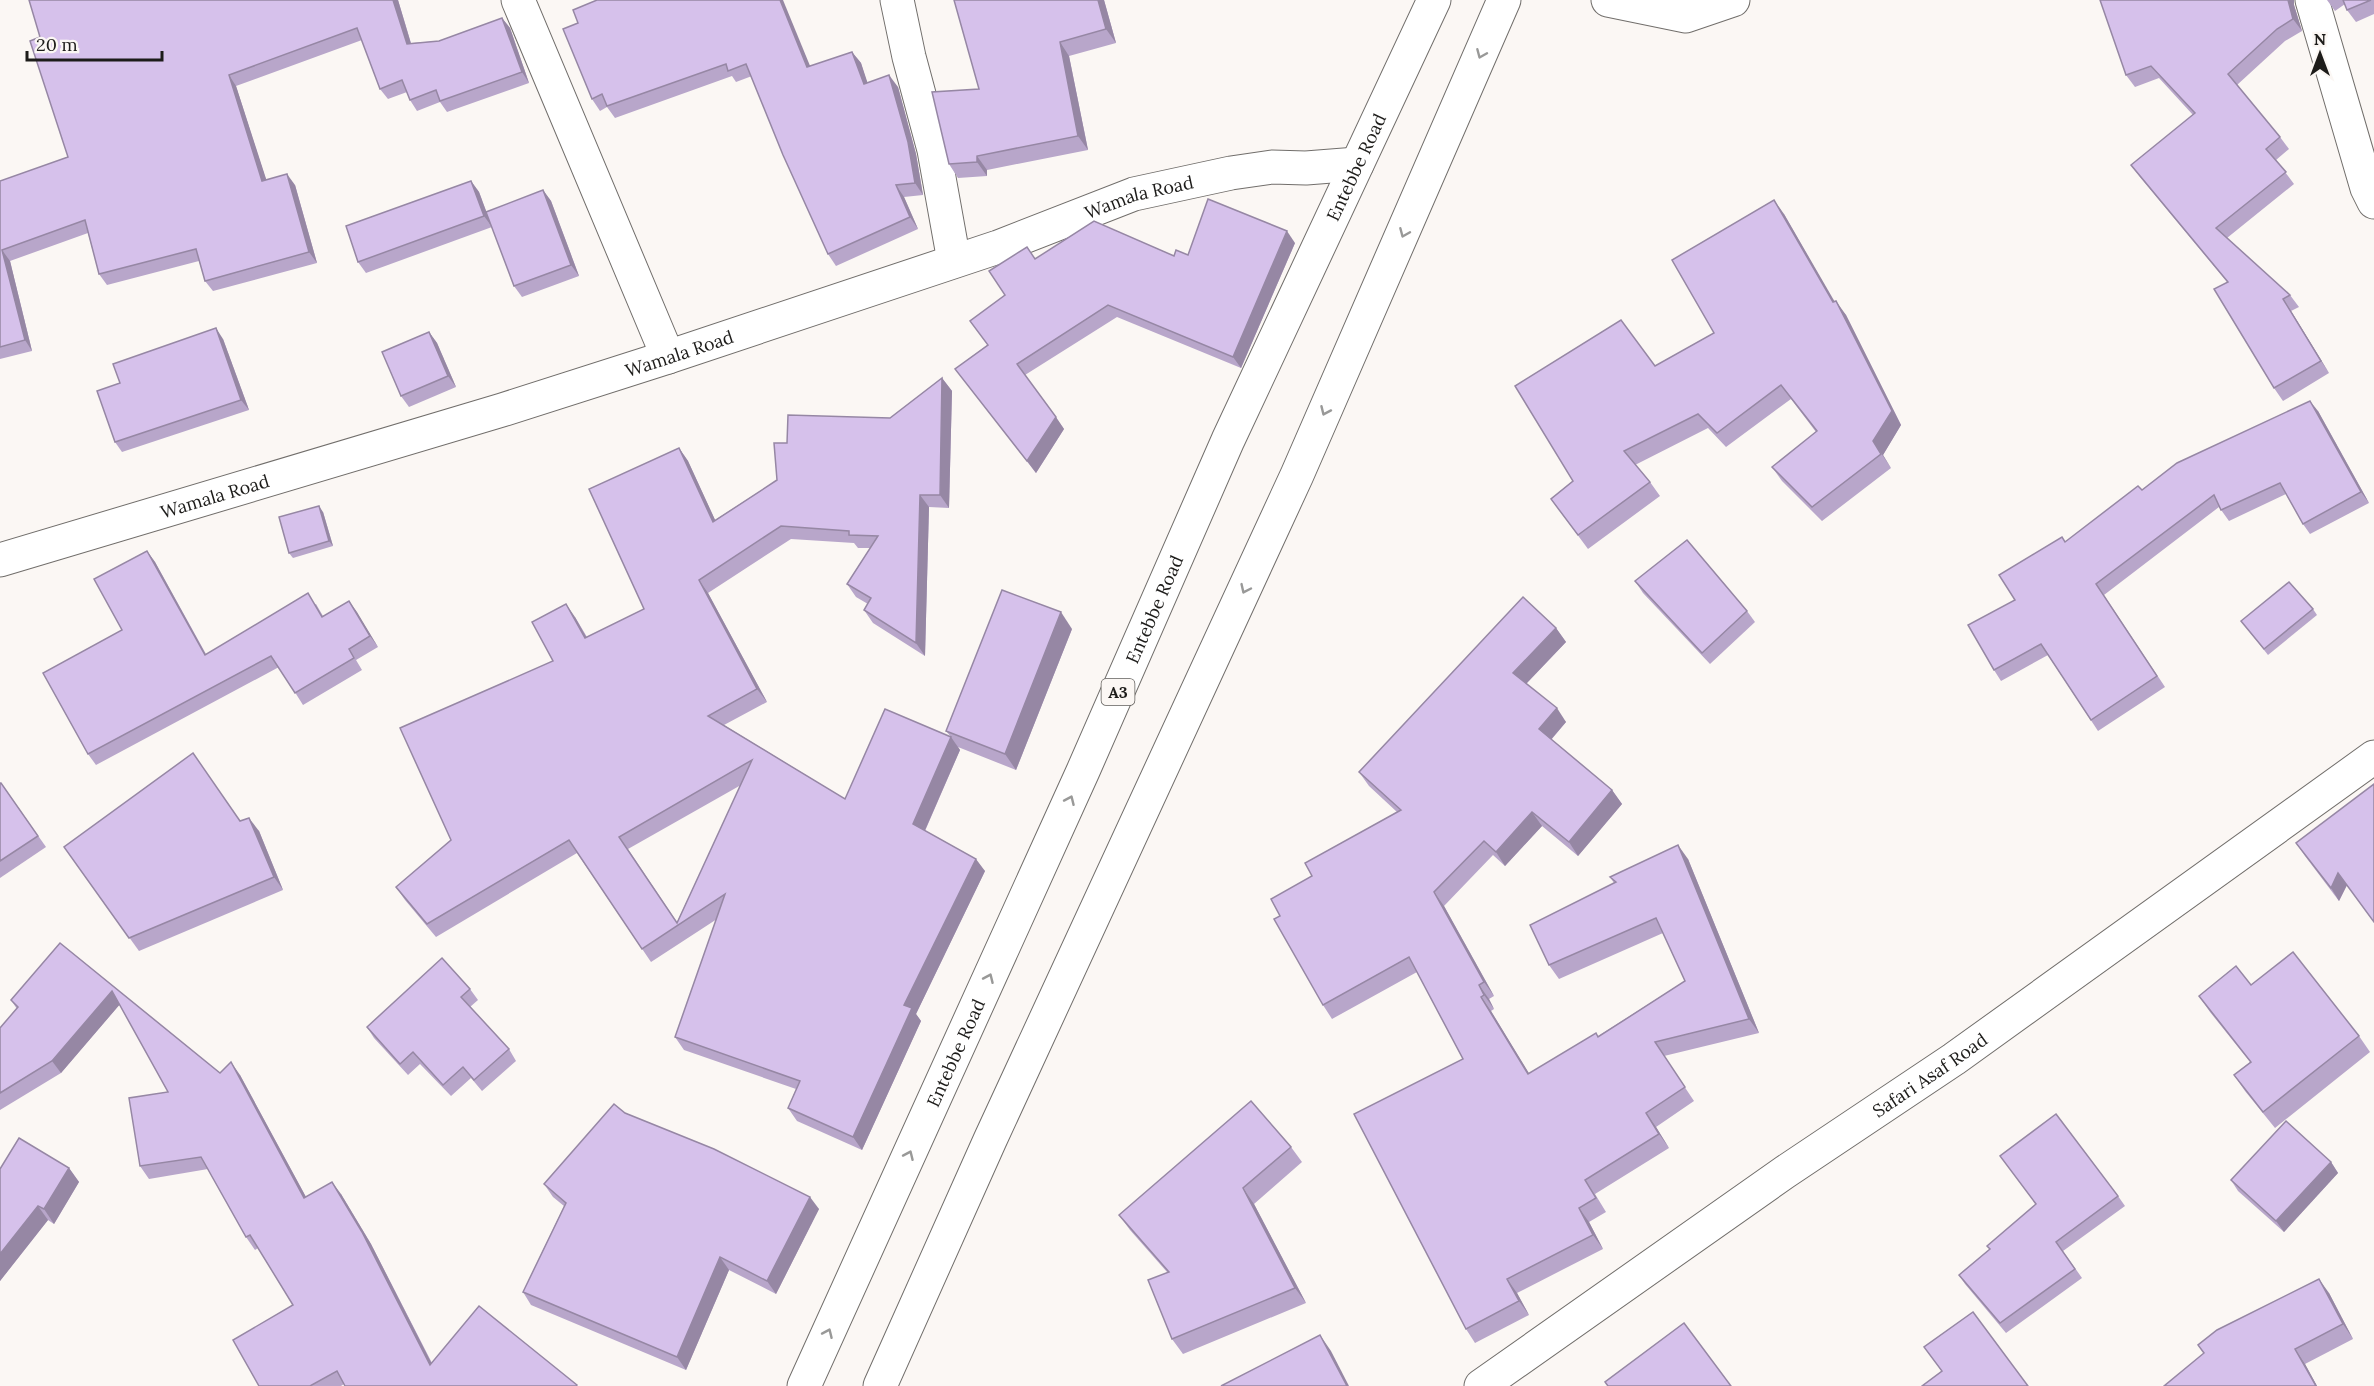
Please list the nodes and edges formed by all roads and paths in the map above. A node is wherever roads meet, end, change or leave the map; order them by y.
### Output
1 (518, 0) edge
2 (897, 0) edge
3 (1434, 0) edge
4 (1504, 0) edge
5 (1608, 0) edge
6 (1733, 0) edge
7 (2312, 0) edge
8 (1357, 164) junction
9 (2374, 202) edge
10 (954, 261) junction
11 (668, 357) junction
12 (0, 560) edge
13 (2374, 757) edge
14 (1492, 1383) edge
15 (804, 1386) edge
16 (880, 1386) edge

1 - 11 street
2 - 10 street
3 - 8 street, Entebbe Road / A3
4 -> 16 street
5 - 6 street
7 - 9 street
8 - 10 street, Wamala Road
15 -> 8 street, Entebbe Road / A3
10 - 11 street, Wamala Road
11 - 12 street, Wamala Road
13 - 14 street, Safari Asaf Road

